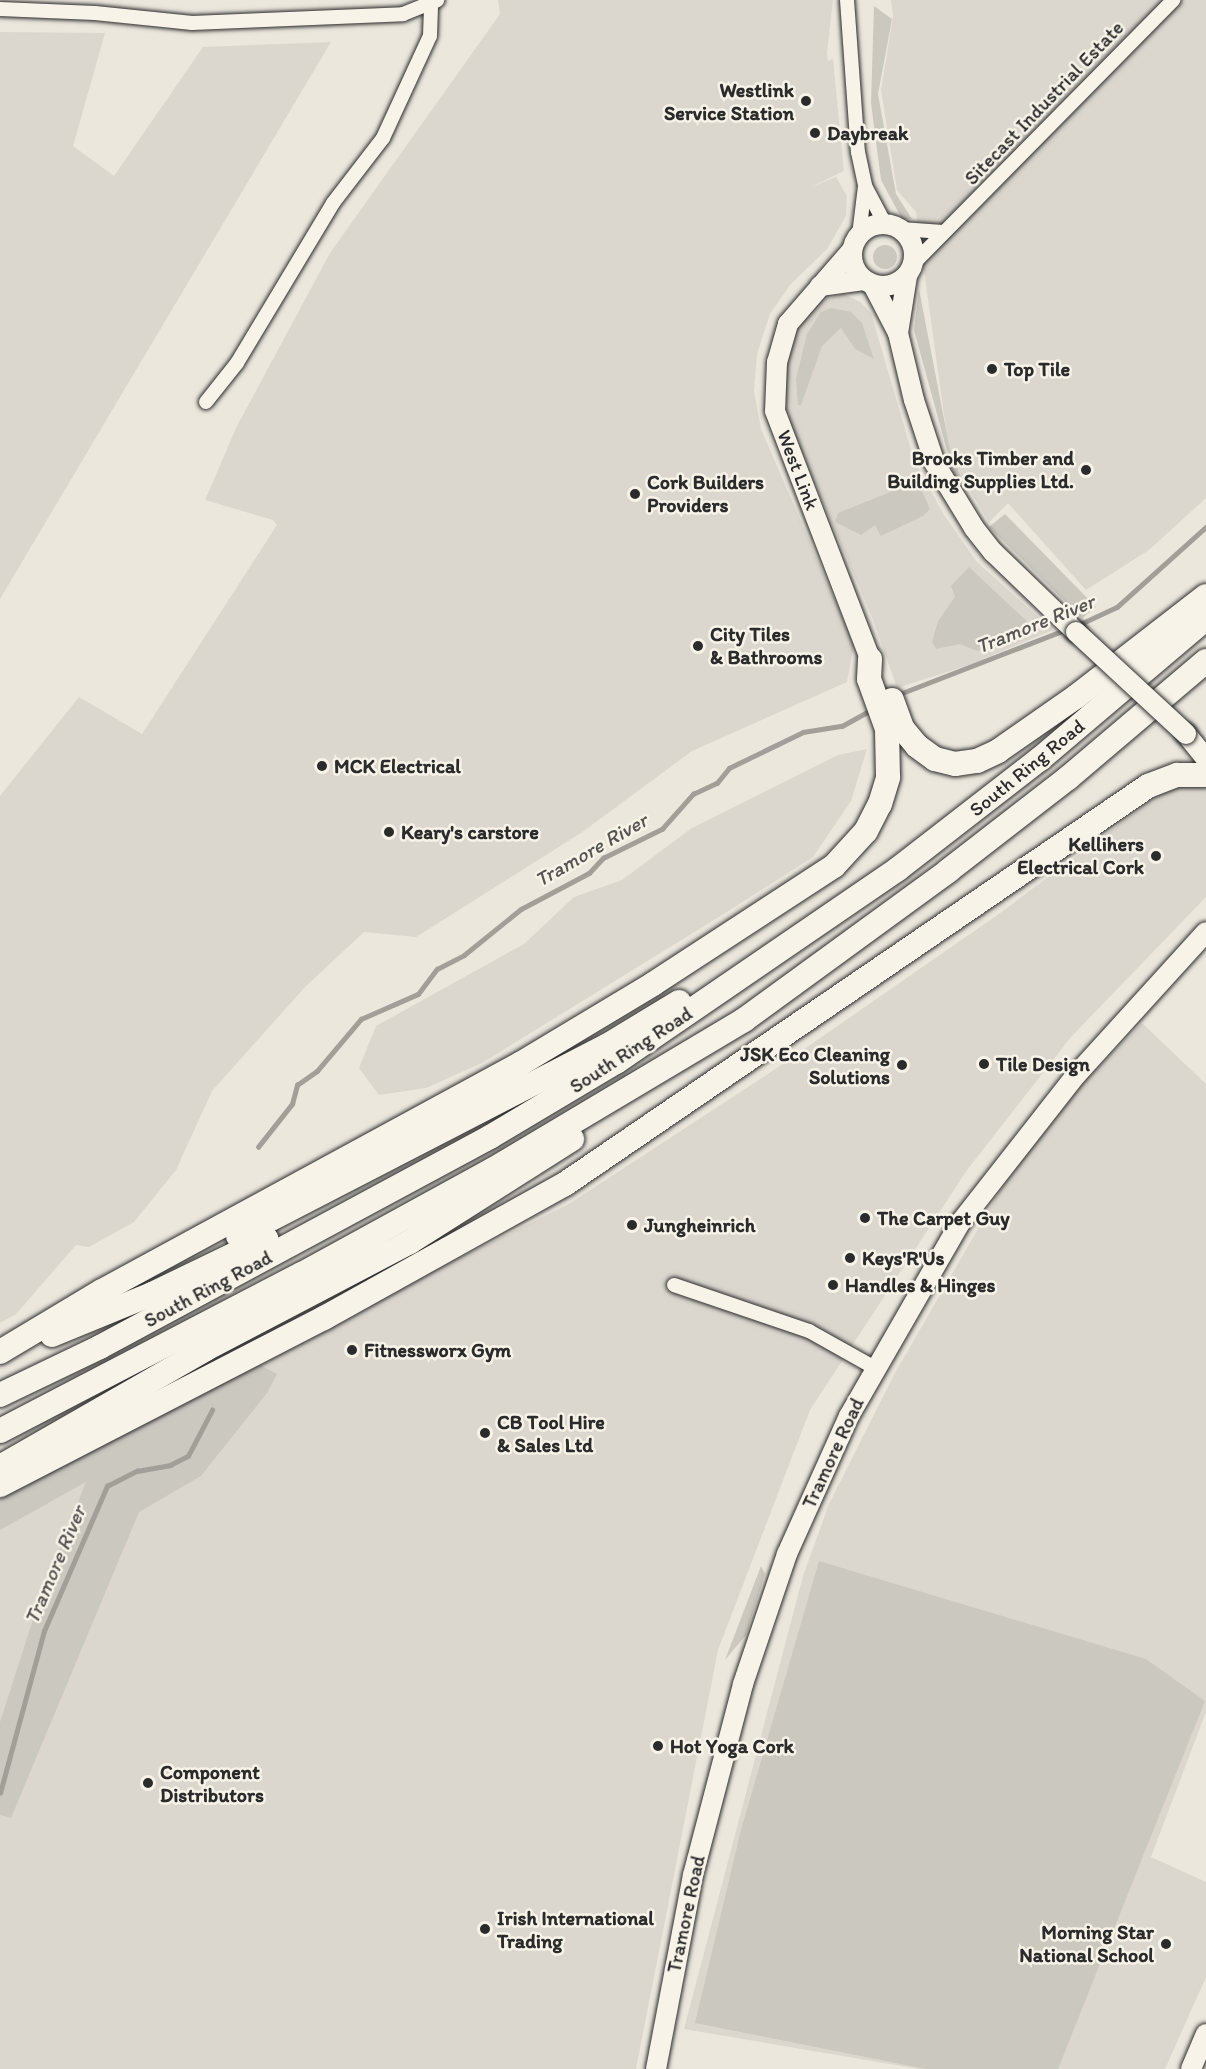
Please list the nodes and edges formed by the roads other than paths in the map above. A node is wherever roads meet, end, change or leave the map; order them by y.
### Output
1 (847, 0) edge
2 (1173, 0) edge
3 (434, 2) edge
4 (0, 9) edge
5 (864, 186) junction
6 (893, 227) junction
7 (943, 232) junction
8 (856, 242) junction
9 (910, 270) junction
10 (868, 283) junction
11 (820, 286) junction
12 (898, 333) junction
13 (206, 402) dead end
14 (1206, 596) edge
15 (1206, 618) edge
16 (870, 659) junction
17 (1206, 661) edge
18 (1186, 734) junction
19 (1206, 748) edge
20 (1206, 759) edge
21 (1206, 775) edge
22 (898, 869) junction
23 (1206, 932) edge
24 (736, 981) junction
25 (744, 1020) junction
26 (674, 1285) dead end
27 (0, 1355) edge
28 (875, 1368) junction
29 (0, 1395) edge
30 (0, 1431) edge
31 (0, 1467) edge
32 (0, 1485) edge
33 (1206, 2034) edge
34 (657, 2069) edge
35 (1191, 2069) edge

1 - 5 street
2 - 7 street, Sitecast Industrial Estate
3 - 4 street
3 - 13 street
5 - 6 street
5 - 8 street
6 - 7 street
6 - 8 street
6 - 9 street
7 - 9 street, Sitecast Industrial Estate
8 - 10 street
8 - 11 street, West Link
9 - 10 street
9 - 12 street
10 - 11 street
10 - 12 street
11 - 16 street, West Link
12 - 18 street, bridge
14 - 16 highway
15 - 22 highway, South Ring Road
16 - 27 highway
17 - 25 highway, South Ring Road
18 - 19 street
18 - 20 street
21 - 32 highway
22 - 24 highway, South Ring Road
22 - 27 highway
23 - 28 street, Tramore Road
24 - 27 highway
24 - 29 highway, South Ring Road
25 - 30 highway, South Ring Road
25 - 31 highway
26 - 28 street
28 - 34 street, Tramore Road
33 - 35 street

